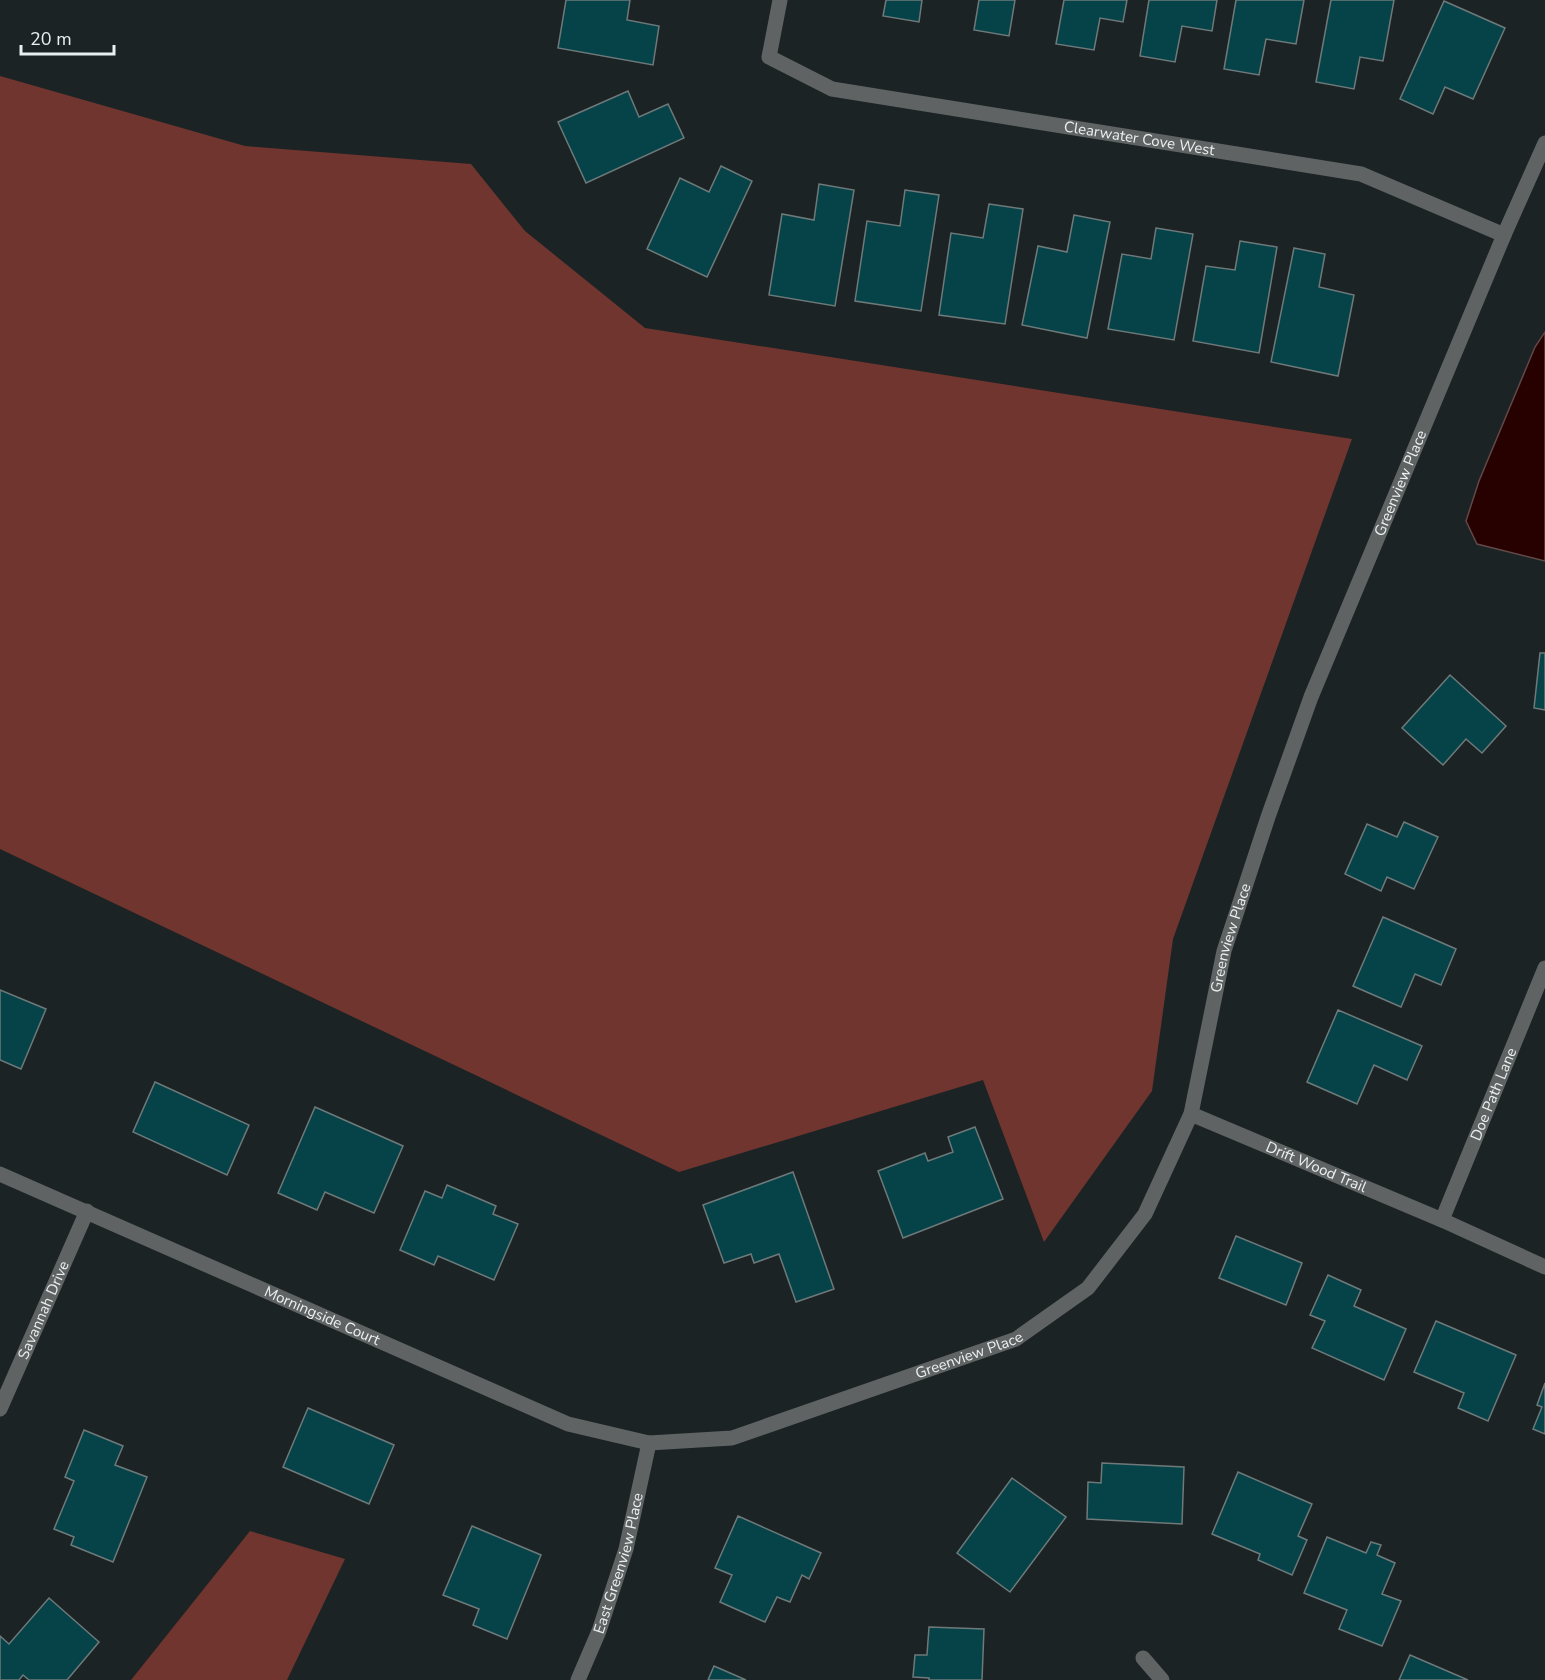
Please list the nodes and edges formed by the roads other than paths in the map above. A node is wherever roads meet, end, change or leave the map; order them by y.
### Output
1 (780, 0) edge
2 (1545, 142) edge
3 (1504, 235) junction
4 (1545, 968) edge
5 (1191, 1114) junction
6 (0, 1174) edge
7 (87, 1211) junction
8 (1442, 1220) junction
9 (1545, 1267) edge
10 (0, 1409) edge
11 (649, 1443) junction
12 (1143, 1658) dead end
13 (578, 1680) edge
14 (1162, 1680) edge

1 - 3 street, Clearwater Cove West
2 - 3 street, Greenview Place
3 - 5 street, Greenview Place
4 - 8 street, Doe Path Lane
5 - 8 street, Drift Wood Trail
5 - 11 street, Greenview Place
6 - 7 street, Morningside Court
7 - 10 street, Savannah Drive
7 - 11 street, Morningside Court
8 - 9 street, Drift Wood Trail
11 - 13 street, East Greenview Place
12 - 14 street

